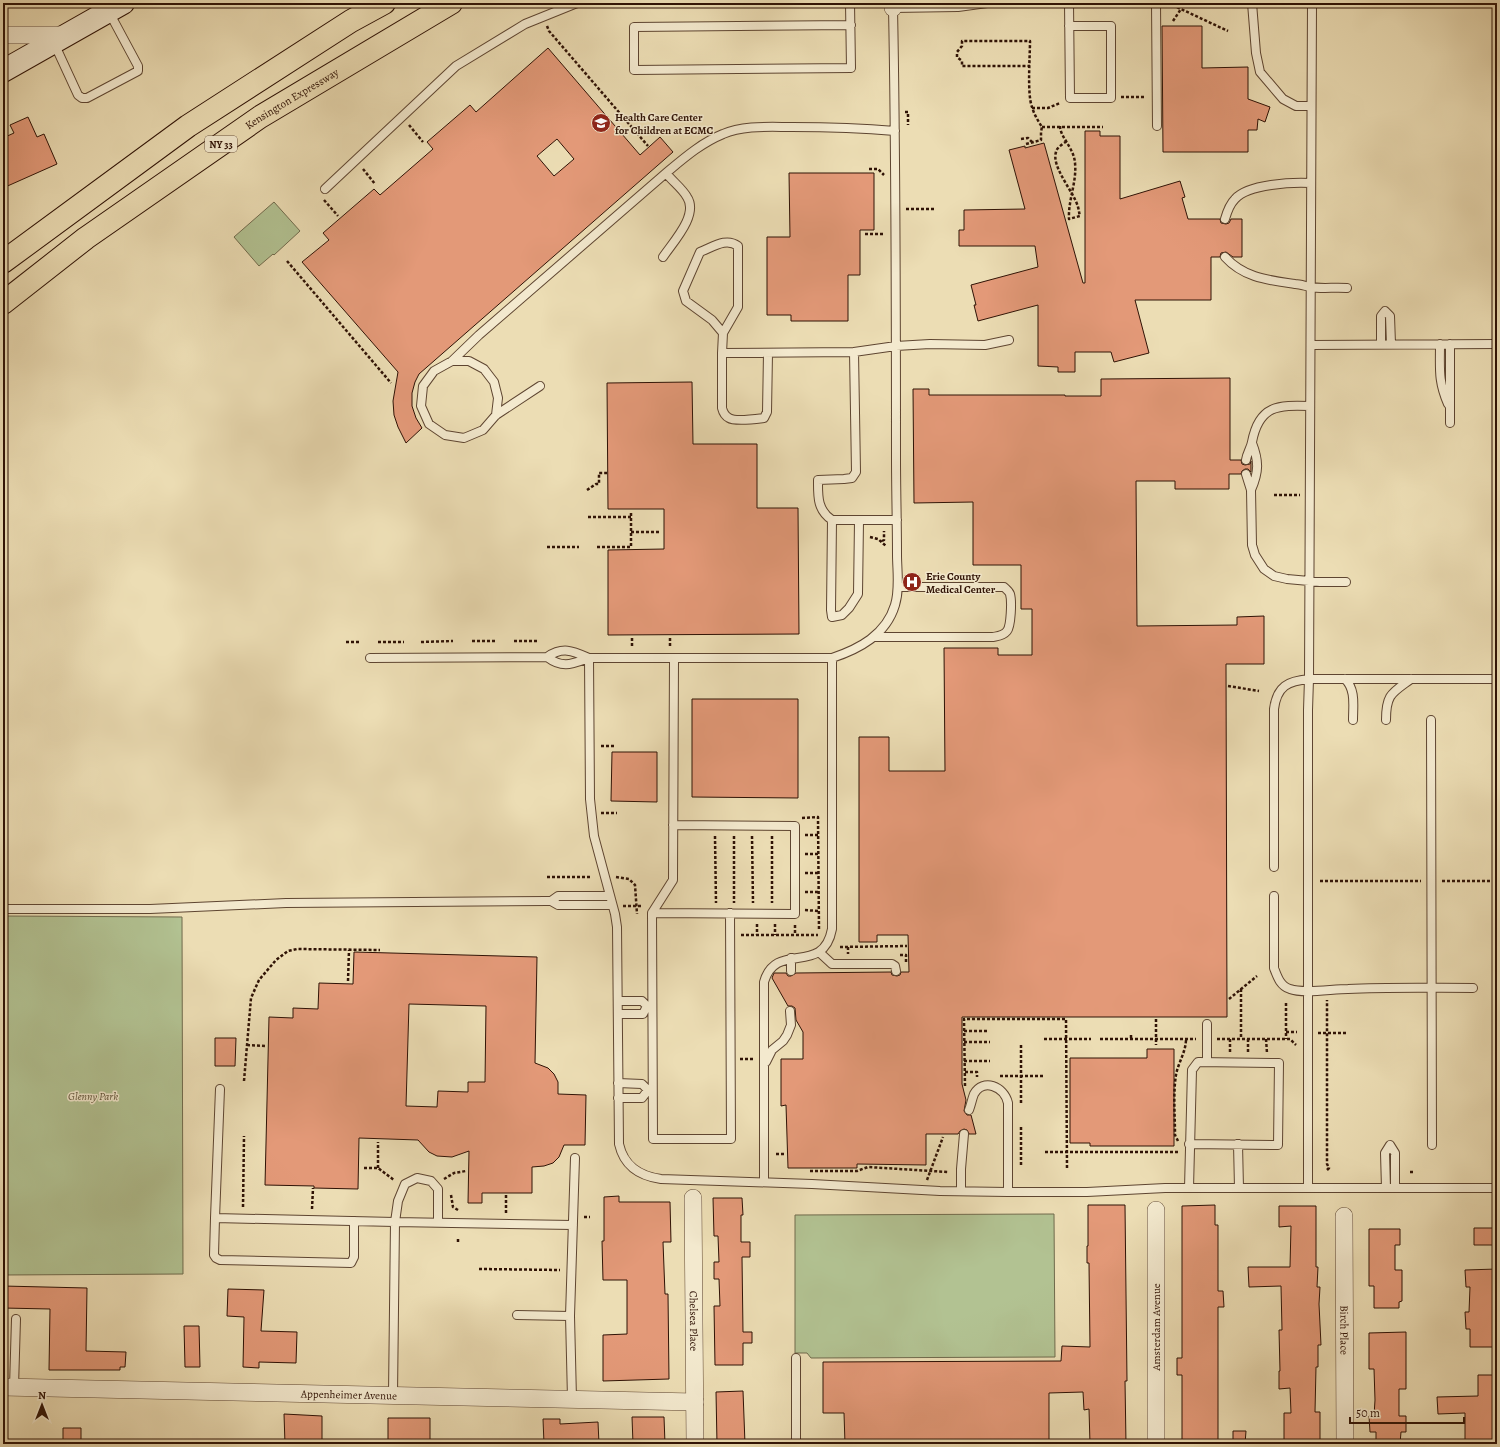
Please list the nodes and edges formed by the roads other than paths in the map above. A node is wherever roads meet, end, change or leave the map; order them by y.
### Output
1 (384, 3) edge
2 (451, 3) edge
3 (577, 3) edge
4 (850, 3) edge
5 (987, 3) edge
6 (1069, 3) edge
7 (1156, 3) edge
8 (1252, 3) edge
9 (1312, 3) edge
10 (963, 4) edge
11 (953, 5) edge
12 (893, 6) edge
13 (116, 7) edge
14 (850, 25) junction
15 (1069, 26) junction
16 (3, 35) edge
17 (60, 39) junction
18 (3, 71) edge
19 (1312, 106) junction
20 (1157, 126) dead end
21 (895, 131) junction
22 (666, 174) junction
23 (1311, 183) junction
24 (325, 189) dead end
25 (1225, 219) dead end
26 (1225, 257) dead end
27 (663, 258) dead end
28 (3, 262) edge
29 (1311, 287) junction
30 (1347, 288) dead end
31 (3, 303) edge
32 (723, 333) junction
33 (1009, 340) dead end
34 (1381, 344) junction
35 (1391, 344) junction
36 (1440, 344) junction
37 (1450, 344) junction
38 (1497, 344) edge
39 (1310, 345) junction
40 (896, 346) junction
41 (854, 352) junction
42 (722, 353) junction
43 (768, 353) junction
44 (452, 361) junction
45 (540, 386) dead end
46 (1310, 406) junction
47 (1450, 407) junction
48 (496, 415) junction
49 (1450, 423) dead end
50 (1252, 443) junction
51 (1246, 460) dead end
52 (1246, 474) dead end
53 (1251, 490) junction
54 (832, 520) junction
55 (897, 520) junction
56 (859, 521) junction
57 (1310, 580) junction
58 (1346, 582) dead end
59 (898, 587) junction
60 (875, 637) junction
61 (547, 657) junction
62 (370, 658) dead end
63 (589, 658) junction
64 (832, 658) junction
65 (674, 659) junction
66 (1309, 679) junction
67 (1345, 679) junction
68 (1411, 679) junction
69 (1497, 679) edge
70 (1354, 720) dead end
71 (1386, 720) dead end
72 (1431, 720) dead end
73 (673, 825) junction
74 (1274, 867) dead end
75 (610, 896) junction
76 (1274, 896) dead end
77 (551, 901) junction
78 (612, 905) junction
79 (3, 909) edge
80 (652, 913) junction
81 (730, 913) junction
82 (819, 952) junction
83 (791, 958) junction
84 (791, 971) dead end
85 (896, 971) dead end
86 (1432, 988) junction
87 (1473, 988) dead end
88 (1308, 990) junction
89 (618, 1001) junction
90 (650, 1006) junction
91 (790, 1011) dead end
92 (618, 1014) junction
93 (1207, 1024) dead end
94 (1207, 1062) junction
95 (765, 1064) junction
96 (618, 1083) junction
97 (220, 1089) dead end
98 (650, 1090) junction
99 (618, 1098) junction
100 (969, 1110) dead end
101 (964, 1134) dead end
102 (1189, 1144) junction
103 (1238, 1144) junction
104 (1432, 1146) dead end
105 (575, 1158) dead end
106 (764, 1182) junction
107 (1308, 1187) junction
108 (1189, 1188) junction
109 (1239, 1188) junction
110 (1386, 1188) junction
111 (1395, 1188) junction
112 (1497, 1188) edge
113 (961, 1191) junction
114 (1008, 1192) junction
115 (693, 1198) dead end
116 (1156, 1210) dead end
117 (1344, 1216) dead end
118 (215, 1218) junction
119 (354, 1221) junction
120 (395, 1222) junction
121 (438, 1222) junction
122 (573, 1225) junction
123 (517, 1315) dead end
124 (570, 1316) junction
125 (16, 1319) dead end
126 (796, 1358) dead end
127 (9, 1387) edge
128 (393, 1395) junction
129 (572, 1399) junction
130 (695, 1402) junction
131 (695, 1444) edge
132 (796, 1444) edge
133 (1156, 1444) edge
134 (1345, 1444) edge

1 - 28 highway
2 - 31 highway, Kensington Expressway / NY 33
3 - 24 lane
4 - 14 lane
5 - 10 lane
6 - 15 lane
7 - 20 lane
8 - 19 lane
9 - 19 lane
10 - 11 lane
11 - 12 lane
12 - 21 lane
13 - 17 street
13 - 17 lane
14 - 14 lane
15 - 15 lane
16 - 17 street
17 - 18 street
19 - 23 lane
21 - 22 lane
21 - 40 lane
22 - 27 lane
22 - 44 lane
23 - 25 lane
23 - 29 lane
26 - 29 lane
29 - 30 lane
29 - 39 lane
32 - 32 lane
32 - 42 lane
33 - 40 lane
34 - 35 lane
34 - 35 lane
34 - 39 lane
35 - 36 lane
36 - 37 lane
36 - 47 lane
37 - 38 lane
37 - 47 lane
39 - 46 lane
40 - 41 lane
40 - 55 lane
41 - 43 lane
41 - 54 lane
42 - 43 lane
42 - 43 lane
44 - 48 lane
44 - 48 lane
45 - 48 lane
46 - 50 lane
46 - 57 lane
47 - 49 lane
50 - 51 lane
50 - 53 lane
52 - 53 lane
53 - 57 lane
54 - 56 lane
54 - 56 lane
55 - 56 lane
55 - 59 lane
57 - 58 lane
57 - 66 lane
59 - 60 lane
59 - 60 lane
60 - 64 lane
61 - 62 lane
61 - 63 lane
61 - 63 lane
63 - 65 lane
63 - 75 lane
64 - 65 lane
64 - 82 lane
65 - 73 lane
66 - 67 lane
66 - 74 lane
66 - 88 lane
67 - 68 lane
67 - 70 lane
68 - 69 lane
68 - 71 lane
72 - 86 lane
73 - 80 lane
73 - 81 lane
75 - 77 lane
75 - 78 lane
76 - 88 lane
77 - 78 lane
77 - 79 lane
78 - 89 lane
80 - 81 lane
80 - 90 lane
81 - 98 lane
82 - 83 lane
82 - 85 lane
83 - 84 lane
83 - 95 lane
86 - 87 lane
86 - 88 lane
86 - 104 lane
88 - 107 lane
89 - 90 lane
89 - 92 lane
90 - 92 lane
90 - 98 lane
91 - 95 lane
92 - 96 lane
93 - 94 lane
94 - 102 lane
94 - 103 lane
95 - 106 lane
96 - 98 lane
96 - 99 lane
97 - 118 lane
98 - 99 lane
99 - 106 lane
100 - 114 lane
101 - 113 lane
102 - 103 lane
102 - 108 lane
103 - 109 lane
105 - 122 lane
106 - 113 lane
107 - 109 lane
107 - 110 lane
108 - 109 lane
108 - 114 lane
110 - 111 lane
110 - 111 lane
111 - 112 lane
113 - 114 lane
115 - 130 street, Chelsea Place
116 - 133 street, Amsterdam Avenue
117 - 134 street, Birch Place
118 - 119 lane
118 - 119 lane
119 - 120 lane
120 - 121 lane
120 - 121 lane
120 - 128 lane
121 - 122 lane
122 - 124 lane
123 - 124 lane
124 - 129 lane
125 - 127 lane
126 - 132 lane
127 - 128 street, Appenheimer Avenue
128 - 129 street, Appenheimer Avenue
129 - 130 street, Appenheimer Avenue
130 - 131 street, Chelsea Place

